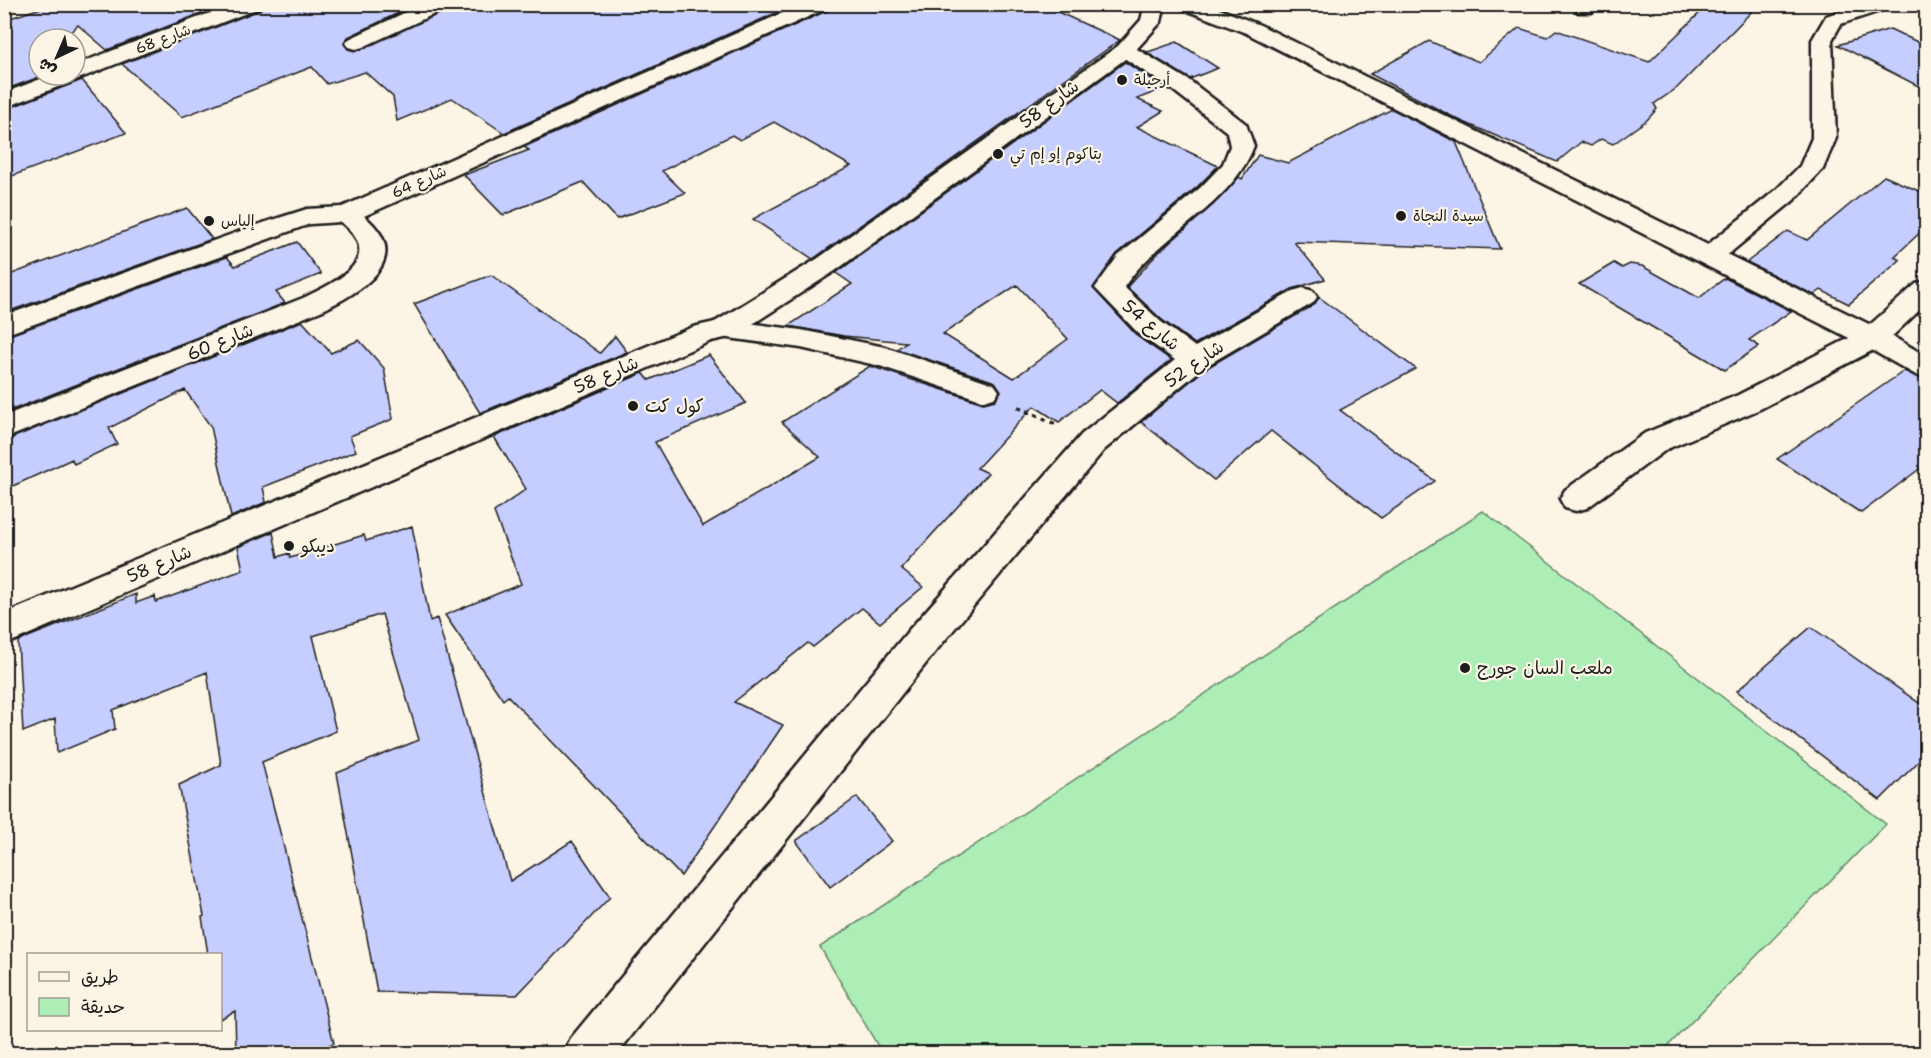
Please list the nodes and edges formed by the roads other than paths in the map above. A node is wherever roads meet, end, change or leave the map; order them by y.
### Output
1 (252, 4) edge
2 (440, 4) edge
3 (821, 4) edge
4 (1882, 4) edge
5 (1194, 5) edge
6 (1153, 13) edge
7 (356, 43) dead end
8 (1125, 50) junction
9 (87, 69) edge
10 (40, 87) edge
11 (4, 101) edge
12 (347, 214) junction
13 (1710, 256) junction
14 (1926, 290) edge
15 (1303, 297) dead end
16 (4, 326) edge
17 (724, 329) junction
18 (1873, 338) junction
19 (1194, 360) junction
20 (1926, 368) edge
21 (984, 391) road end
22 (4, 428) edge
23 (1576, 499) dead end
24 (4, 630) edge
25 (587, 1053) edge

1 - 9 street, شارع 68
2 - 7 street
3 - 12 street, شارع 64
4 - 13 street
5 - 6 street, شارع 58
5 - 13 street
6 - 8 street, شارع 58
8 - 17 street, شارع 58
8 - 19 street, شارع 54
10 - 11 street, شارع 68
12 - 16 street, شارع 64
12 - 22 street, شارع 60
13 - 18 street
14 - 18 street
15 - 19 street, شارع 52
17 - 21 street
17 - 24 street, شارع 58
18 - 20 street
18 - 23 street
19 - 25 street, شارع 52

